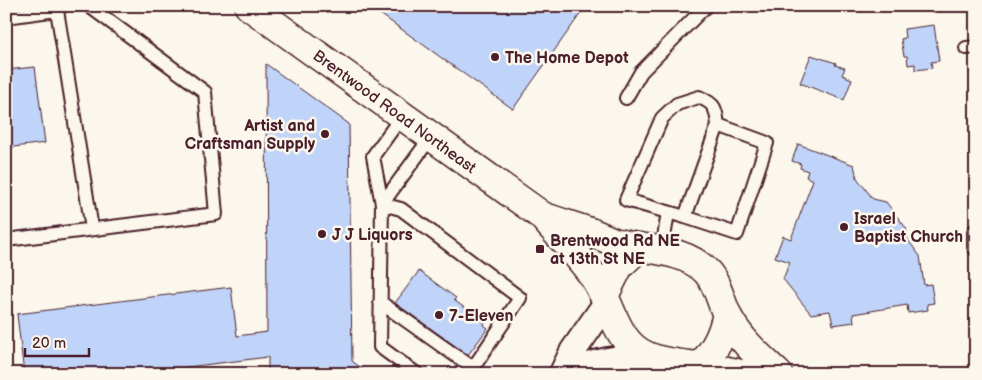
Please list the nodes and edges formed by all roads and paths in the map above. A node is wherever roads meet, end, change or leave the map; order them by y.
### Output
1 (89, 6) edge
2 (249, 6) edge
3 (706, 6) edge
4 (59, 8) edge
5 (6, 17) edge
6 (626, 98) dead end
7 (402, 116) junction
8 (718, 125) junction
9 (431, 137) junction
10 (382, 204) junction
11 (668, 212) junction
12 (541, 215) junction
13 (685, 217) junction
14 (92, 229) junction
15 (976, 230) edge
16 (6, 240) edge
17 (650, 249) junction
18 (976, 250) edge
19 (605, 299) junction
20 (380, 302) junction
21 (727, 314) junction
22 (645, 356) junction
23 (701, 366) junction
24 (671, 368) edge
25 (471, 371) edge
26 (417, 374) edge
27 (562, 374) edge
28 (572, 374) edge
29 (740, 374) edge
30 (778, 374) edge

1 - 14 lane
2 - 7 main road, Brentwood Road Northeast
3 - 6 lane
4 - 5 lane
4 - 14 lane
7 - 9 main road, Brentwood Road Northeast
7 - 10 lane
8 - 11 lane
8 - 13 lane
8 - 13 lane
9 - 10 lane
9 - 12 main road, Brentwood Road Northeast
10 - 20 lane
10 - 25 lane
11 - 13 lane
11 - 17 lane
12 - 17 main road, Brentwood Road Northeast
12 - 19 main road, Brentwood Road Northeast
14 - 16 lane
15 - 18 lane
17 - 19 main road
17 - 21 main road
19 - 22 main road
19 - 27 street
20 - 25 lane
20 - 26 lane
21 - 23 main road
21 - 30 main road
22 - 24 main road
22 - 28 street
23 - 24 main road
23 - 29 main road

